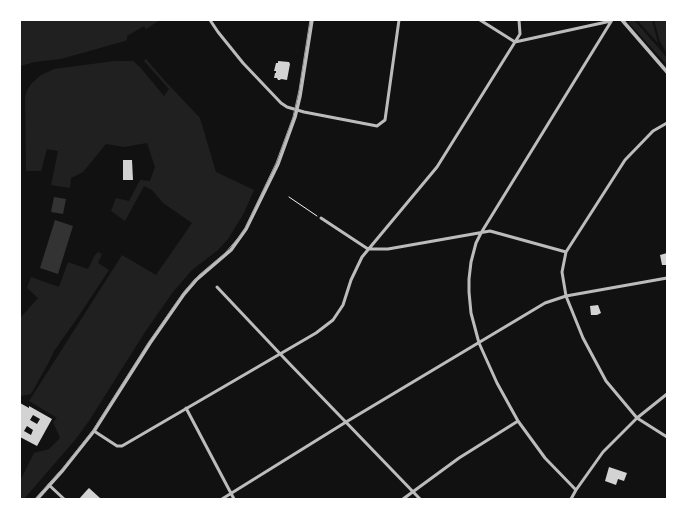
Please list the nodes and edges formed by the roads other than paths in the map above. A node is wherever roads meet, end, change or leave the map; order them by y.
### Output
1 (210, 20) edge
2 (312, 20) edge
3 (399, 20) edge
4 (480, 20) edge
5 (519, 20) edge
6 (612, 20) edge
7 (622, 20) edge
8 (515, 42) junction
9 (667, 72) edge
10 (297, 110) junction
11 (667, 123) edge
12 (321, 218) road end
13 (481, 233) junction
14 (368, 249) junction
15 (566, 252) junction
16 (667, 278) edge
17 (217, 287) dead end
18 (566, 296) junction
19 (479, 343) junction
20 (280, 354) junction
21 (667, 394) edge
22 (186, 408) junction
23 (637, 418) junction
24 (518, 421) junction
25 (346, 422) junction
26 (94, 431) junction
27 (667, 437) edge
28 (49, 485) junction
29 (576, 490) junction
30 (413, 492) junction
31 (231, 493) junction
32 (37, 499) edge
33 (64, 499) edge
34 (222, 499) edge
35 (234, 499) edge
36 (403, 499) edge
37 (420, 499) edge
38 (571, 499) edge

1 - 10 street
2 - 10 street
3 - 10 street
4 - 8 street
5 - 8 street
6 - 8 street
6 - 13 street
7 - 9 street
8 - 14 street
10 - 26 street
11 - 15 street
12 - 14 street
13 - 14 street
13 - 15 street
13 - 19 street
14 - 20 street
15 - 18 street
16 - 18 street
17 - 20 street
18 - 19 street
18 - 23 street
19 - 24 street
19 - 25 street
20 - 22 street
20 - 25 street
21 - 23 street
22 - 26 street
22 - 31 street
23 - 27 street
23 - 29 street
24 - 29 street
24 - 30 street
25 - 30 street
25 - 31 street
26 - 28 street
28 - 32 street
28 - 33 street
29 - 38 street
30 - 36 street
30 - 37 street
31 - 34 street
31 - 35 street

